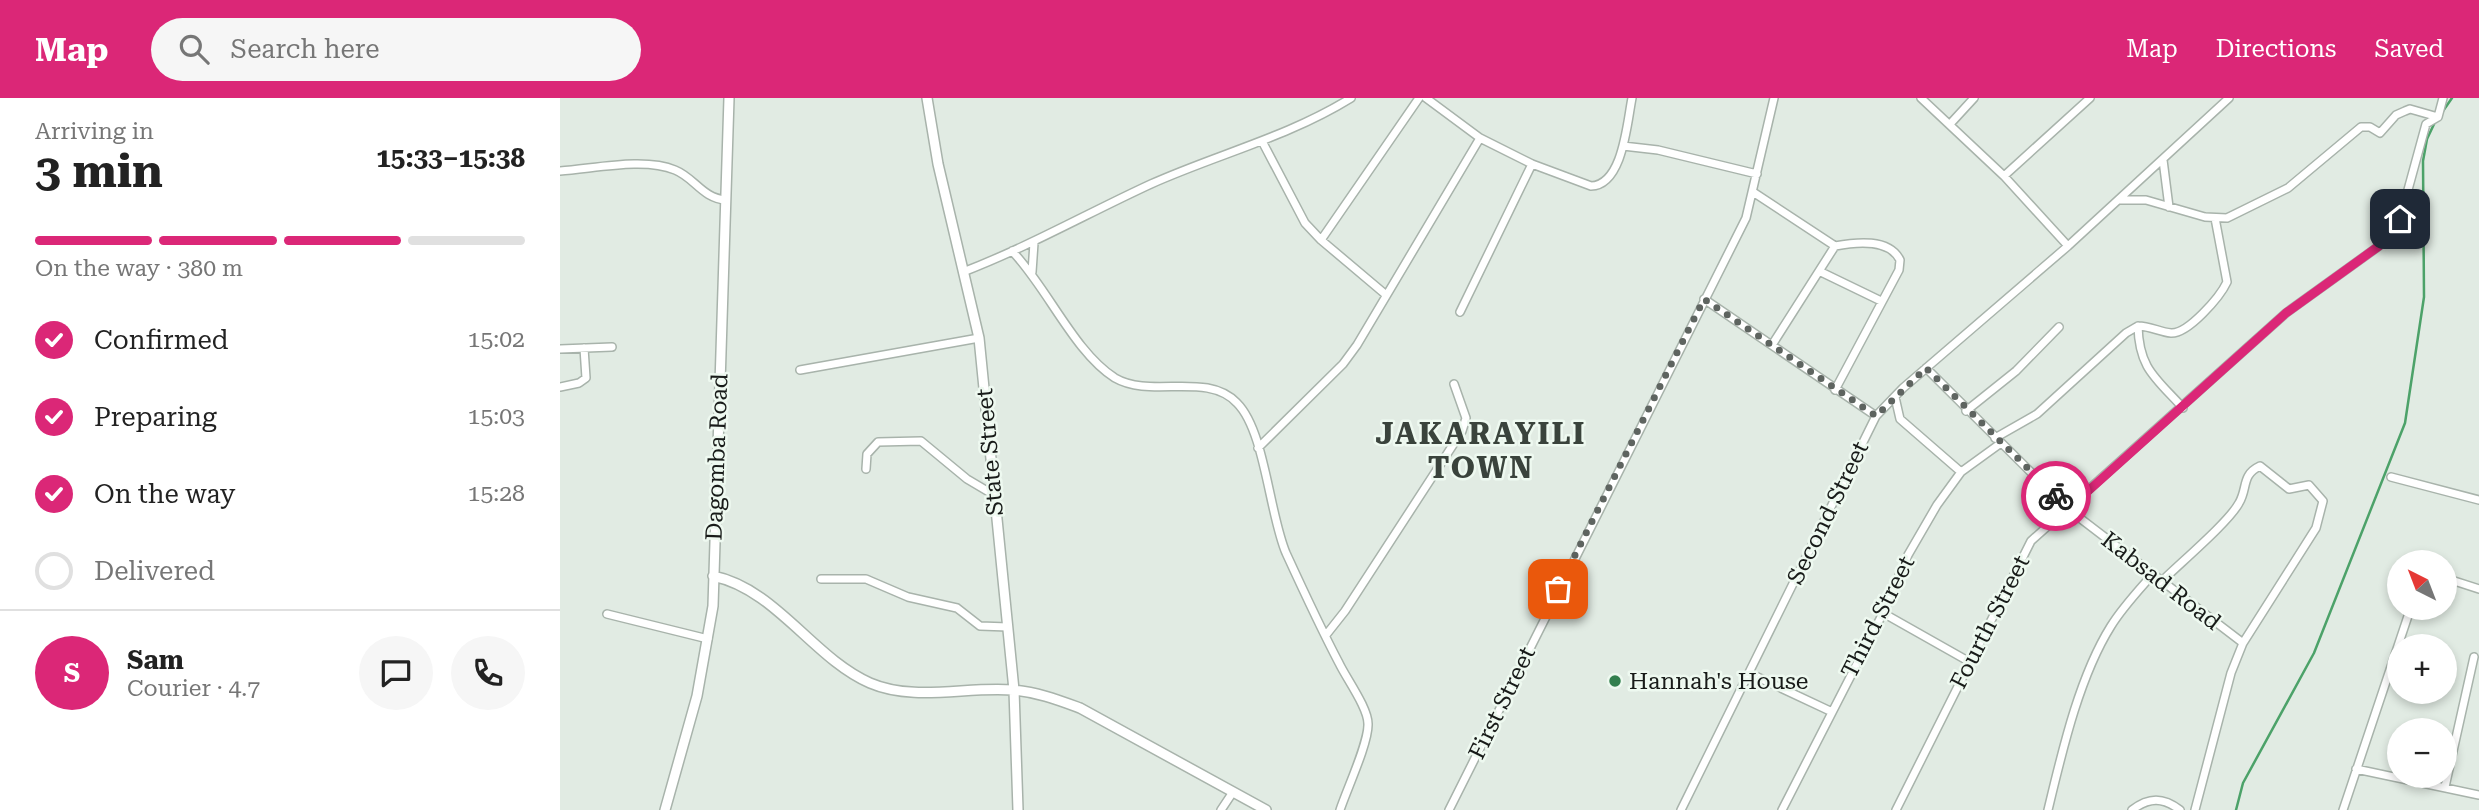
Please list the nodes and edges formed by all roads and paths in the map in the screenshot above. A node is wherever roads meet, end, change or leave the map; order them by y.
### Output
1 (729, 98) edge
2 (928, 98) edge
3 (1351, 98) edge
4 (1419, 98) edge
5 (1426, 98) edge
6 (1632, 98) edge
7 (1774, 98) edge
8 (1922, 98) edge
9 (1974, 98) edge
10 (2090, 98) edge
11 (2229, 98) edge
12 (2443, 98) edge
13 (2438, 117) junction
14 (1951, 123) junction
15 (1480, 138) junction
16 (1263, 142) junction
17 (1623, 146) junction
18 (2163, 160) junction
19 (1532, 164) junction
20 (560, 171) edge
21 (1757, 174) junction
22 (2004, 176) junction
23 (1753, 192) junction
24 (726, 200) junction
25 (2119, 200) junction
26 (2169, 207) junction
27 (2215, 218) junction
28 (1321, 240) junction
29 (1034, 243) junction
30 (1835, 246) junction
31 (2068, 246) junction
32 (1012, 251) junction
33 (963, 272) junction
34 (1032, 272) junction
35 (1821, 272) junction
36 (1385, 294) junction
37 (1704, 299) junction
38 (1881, 301) junction
39 (1460, 312) dead end
40 (2138, 326) junction
41 (2059, 327) dead end
42 (979, 338) junction
43 (1772, 345) junction
44 (612, 347) dead end
45 (584, 348) junction
46 (560, 349) edge
47 (1926, 368) junction
48 (800, 370) dead end
49 (1454, 384) dead end
50 (560, 387) edge
51 (1835, 390) junction
52 (1895, 397) junction
53 (2183, 408) junction
54 (1966, 411) junction
55 (1876, 416) junction
56 (1998, 440) junction
57 (1258, 447) junction
58 (866, 469) dead end
59 (1961, 472) junction
60 (2392, 477) dead end
61 (994, 495) junction
62 (2479, 500) edge
63 (2068, 509) junction
64 (2152, 575) junction
65 (713, 576) junction
66 (821, 579) dead end
67 (2161, 582) junction
68 (2457, 582) edge
69 (2479, 589) edge
70 (1883, 613) junction
71 (607, 614) dead end
72 (2407, 620) edge
73 (1008, 627) junction
74 (1326, 635) junction
75 (708, 639) junction
76 (2243, 643) junction
77 (2474, 657) dead end
78 (1968, 661) junction
79 (1749, 673) junction
80 (1014, 690) junction
81 (1830, 711) junction
82 (2457, 733) edge
83 (2356, 769) junction
84 (2387, 775) edge
85 (2449, 788) edge
86 (1233, 792) junction
87 (2479, 795) edge
88 (665, 810) edge
89 (1018, 810) edge
90 (1221, 810) edge
91 (1266, 810) edge
92 (1340, 810) edge
93 (1449, 810) edge
94 (1681, 810) edge
95 (1782, 810) edge
96 (1896, 810) edge
97 (2048, 810) edge
98 (2132, 810) edge
99 (2180, 810) edge
100 (2195, 810) edge
101 (2343, 810) edge

1 - 24 street, Dagomba Road
2 - 33 street, State Street
3 - 16 street
4 - 28 street
5 - 15 street
6 - 17 street
7 - 21 street, First Street
8 - 14 street
9 - 14 street
10 - 22 street
11 - 18 street, Second Street
12 - 13 street, Fourth Street
13 - 27 street
13 - 53 street, Fourth Street
14 - 22 street
15 - 19 street
15 - 36 street
16 - 28 street
16 - 29 street
17 - 19 street
17 - 21 street
18 - 25 street, Second Street
18 - 26 street
19 - 39 street
20 - 24 street
21 - 23 street, First Street
22 - 31 street
23 - 30 street
23 - 37 street, First Street
24 - 65 street, Dagomba Road
25 - 26 street
25 - 31 street, Second Street
26 - 27 street
27 - 40 street
28 - 36 street
29 - 32 street
29 - 34 street
30 - 35 street
30 - 38 street
31 - 47 street, Second Street
32 - 33 street
32 - 34 street
33 - 42 street, State Street
34 - 57 street
35 - 38 street
35 - 43 street
36 - 57 street
37 - 43 street
37 - 93 street, First Street
38 - 51 street
40 - 53 street
40 - 56 street, Third Street
41 - 54 street
42 - 48 street
42 - 61 street, State Street
43 - 51 street
44 - 45 street
45 - 46 street
45 - 50 street
47 - 52 street, Second Street
47 - 54 street, Kabsad Road
49 - 74 street
51 - 55 street
52 - 55 street, Second Street
52 - 59 street
53 - 63 street, Fourth Street
54 - 56 street, Kabsad Road
55 - 79 street, Second Street
56 - 59 street, Third Street
56 - 63 street, Kabsad Road
57 - 74 street
58 - 61 street
59 - 70 street, Third Street
60 - 62 street
61 - 73 street, State Street
63 - 64 street, Kabsad Road
63 - 78 street, Fourth Street
64 - 67 street, Kabsad Road
64 - 97 street
65 - 75 street, Dagomba Road
65 - 80 street
66 - 73 street
67 - 76 street, Kabsad Road
67 - 76 street
68 - 69 street
70 - 78 street
70 - 81 street, Third Street
71 - 75 street
72 - 83 street
73 - 80 street, State Street
74 - 92 street
75 - 88 street, Dagomba Road
76 - 100 street, Kabsad Road
77 - 82 street
78 - 96 street, Fourth Street
79 - 81 street
79 - 94 street, Second Street
80 - 86 street
80 - 89 street, State Street
81 - 95 street, Third Street
83 - 84 street
83 - 101 street
85 - 87 street
86 - 90 street
86 - 91 street
98 - 99 street

